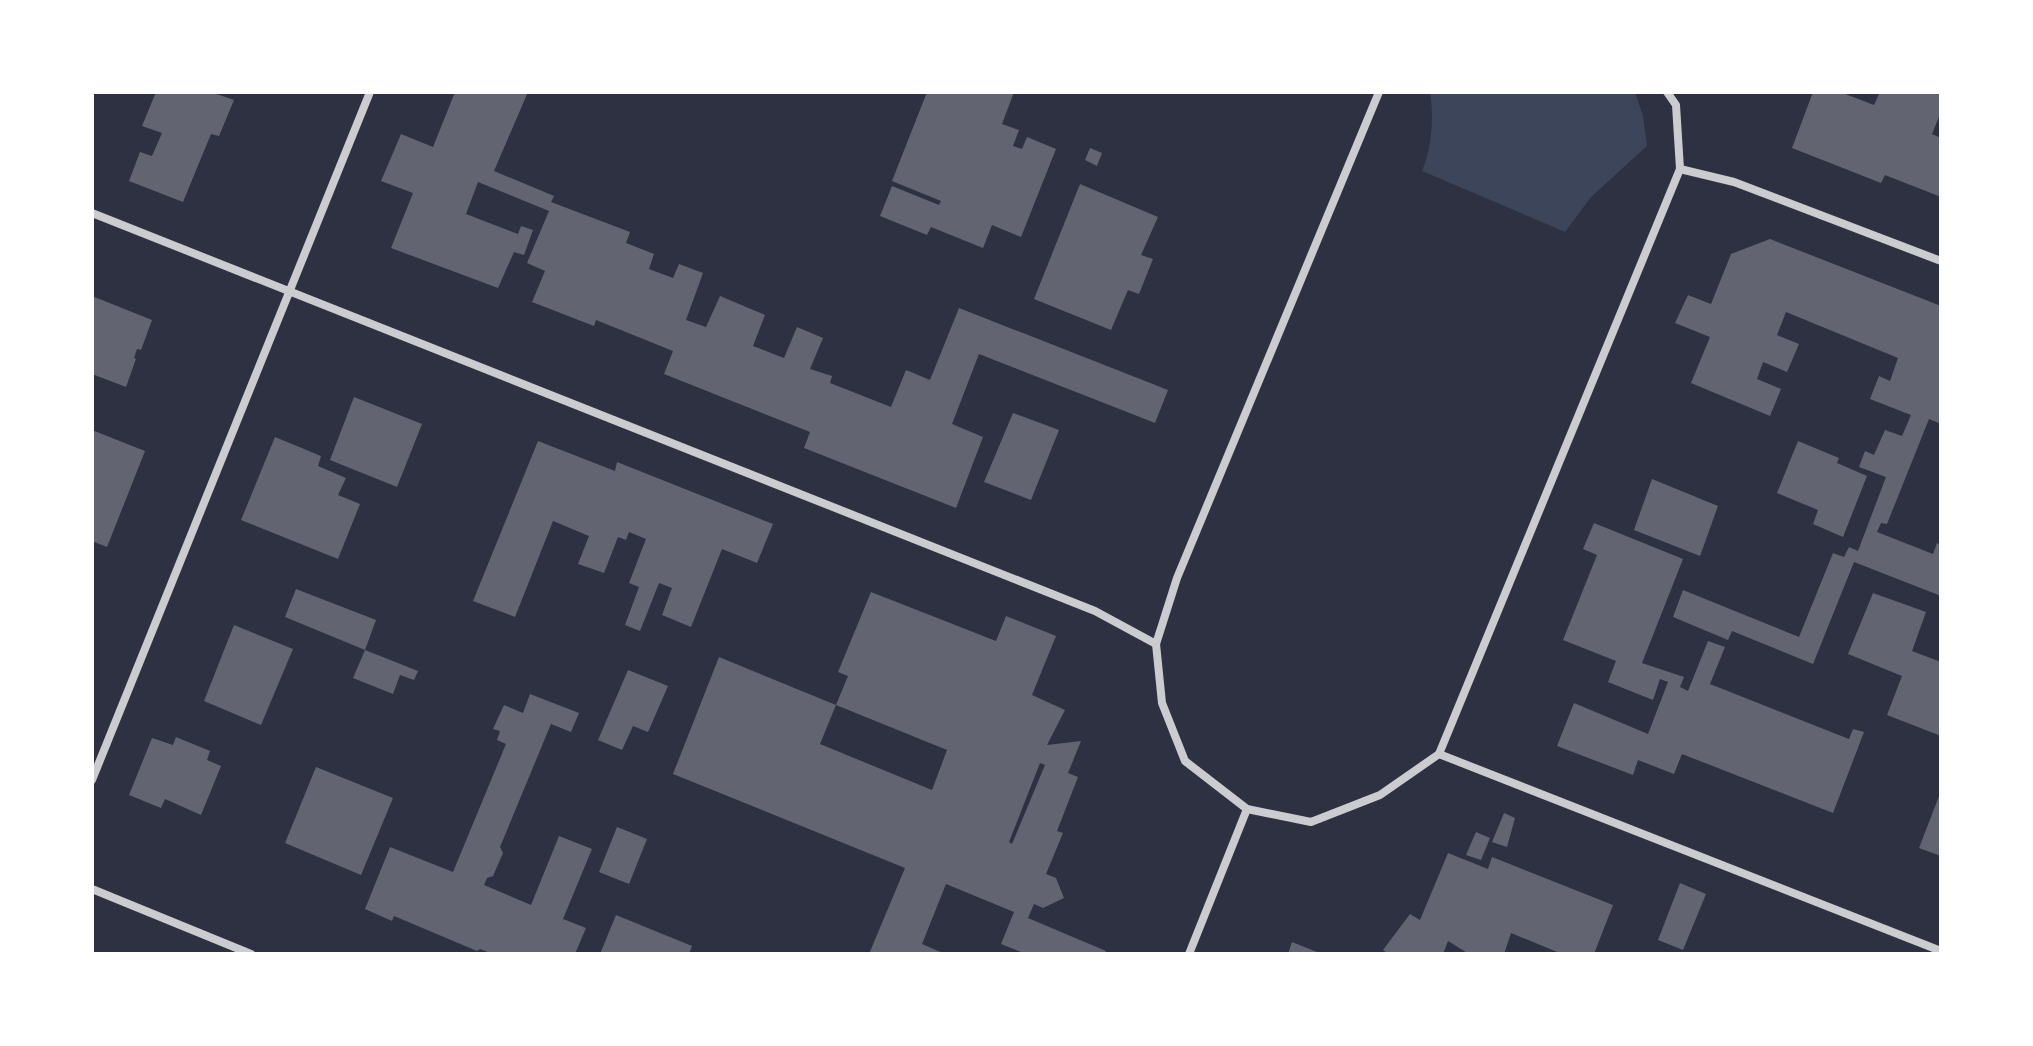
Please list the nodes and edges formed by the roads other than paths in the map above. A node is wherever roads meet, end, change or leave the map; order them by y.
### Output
1 (370, 92) edge
2 (1379, 92) edge
3 (1667, 92) edge
4 (1680, 169) junction
5 (92, 213) edge
6 (1941, 261) edge
7 (289, 293) junction
8 (1156, 644) junction
9 (1439, 754) junction
10 (92, 780) edge
11 (1247, 809) junction
12 (92, 889) edge
13 (1941, 951) edge
14 (251, 954) edge
15 (1189, 954) edge

1 - 7 street
2 - 8 street
3 - 4 street
4 - 6 street
4 - 9 street
5 - 7 street
7 - 8 street
7 - 10 street
8 - 11 street
9 - 11 street
9 - 13 street
11 - 15 street
12 - 14 street

